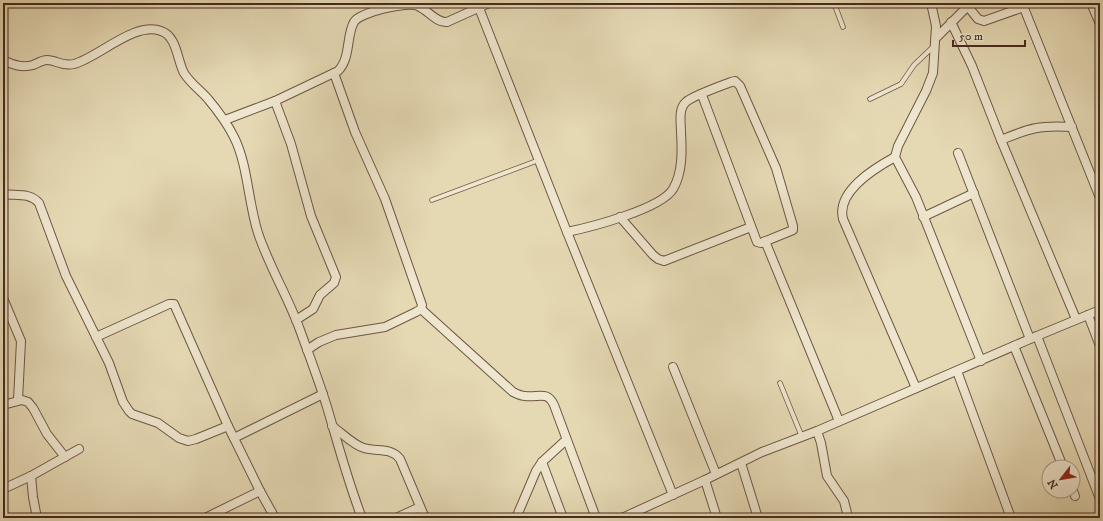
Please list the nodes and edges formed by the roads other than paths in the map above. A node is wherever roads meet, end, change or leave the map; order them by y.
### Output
1 (489, 3) edge
2 (834, 3) edge
3 (931, 3) edge
4 (1091, 3) edge
5 (967, 4) edge
6 (1023, 5) edge
7 (479, 8) junction
8 (951, 22) junction
9 (1100, 24) edge
10 (843, 27) dead end
11 (936, 41) junction
12 (3, 60) edge
13 (334, 73) junction
14 (702, 95) junction
15 (870, 99) dead end
16 (275, 101) junction
17 (225, 120) junction
18 (1072, 127) junction
19 (1001, 140) junction
20 (958, 153) dead end
21 (895, 156) junction
22 (539, 160) junction
23 (974, 193) junction
24 (3, 194) edge
25 (1100, 198) edge
26 (432, 200) dead end
27 (620, 217) junction
28 (924, 217) junction
29 (751, 227) junction
30 (567, 232) junction
31 (765, 241) junction
32 (3, 298) edge
33 (421, 309) junction
34 (1100, 310) edge
35 (1088, 315) junction
36 (1076, 319) junction
37 (296, 320) junction
38 (96, 337) junction
39 (1033, 338) junction
40 (1014, 346) junction
41 (1100, 346) edge
42 (307, 350) junction
43 (981, 360) junction
44 (673, 367) dead end
45 (957, 371) junction
46 (780, 383) dead end
47 (916, 388) junction
48 (323, 394) junction
49 (18, 400) junction
50 (3, 405) edge
51 (839, 421) junction
52 (228, 426) junction
53 (332, 426) junction
54 (817, 431) junction
55 (802, 437) junction
56 (234, 438) junction
57 (566, 440) junction
58 (79, 449) dead end
59 (65, 457) junction
60 (1060, 459) edge
61 (542, 462) junction
62 (741, 463) junction
63 (716, 474) junction
64 (31, 476) junction
65 (705, 480) junction
66 (3, 489) edge
67 (260, 491) junction
68 (673, 495) junction
69 (1100, 499) edge
70 (420, 507) junction
71 (642, 509) junction
72 (38, 518) edge
73 (205, 518) edge
74 (275, 518) edge
75 (362, 518) edge
76 (396, 518) edge
77 (425, 518) edge
78 (516, 518) edge
79 (563, 518) edge
80 (596, 518) edge
81 (622, 518) edge
82 (645, 518) edge
83 (717, 518) edge
84 (758, 518) edge
85 (846, 518) edge
86 (1011, 518) edge

1 - 7 street
2 - 10 lane
3 - 11 street
4 - 9 street
5 - 6 street
5 - 8 street
6 - 18 street
7 - 13 street
7 - 22 street
8 - 11 street
8 - 19 street
11 - 15 lane
11 - 21 street
12 - 17 street
13 - 16 street
13 - 33 street
14 - 27 street
14 - 29 street
14 - 31 street
16 - 17 street
16 - 37 street
17 - 37 street
18 - 19 street
18 - 25 street
19 - 36 street
20 - 23 street
21 - 28 street
21 - 47 street
22 - 26 lane
22 - 30 street
23 - 28 street
23 - 39 street
24 - 38 street
27 - 29 street
27 - 30 street
28 - 43 street
29 - 31 street
30 - 68 street
31 - 51 street
32 - 49 street
33 - 42 street
33 - 57 street
34 - 35 street
35 - 36 street
35 - 41 street
36 - 39 street
37 - 42 street
38 - 52 street
38 - 52 street
39 - 40 street
39 - 69 street
40 - 43 street
40 - 60 street
42 - 48 street
43 - 45 street
44 - 63 street
45 - 47 street
45 - 86 street
46 - 55 lane
47 - 51 street
48 - 53 street
48 - 56 street
49 - 50 street
49 - 59 street
51 - 54 street
52 - 56 street
53 - 70 street
53 - 75 street
54 - 55 street
54 - 85 street
55 - 62 street
56 - 67 street
57 - 61 street
57 - 80 street
58 - 59 street
59 - 64 street
61 - 78 street
61 - 79 street
62 - 63 street
62 - 84 street
63 - 65 street
64 - 66 street
64 - 72 street
65 - 68 street
65 - 83 street
67 - 73 street
67 - 74 street
68 - 71 street
70 - 76 street
70 - 77 street
71 - 81 street
71 - 82 street

